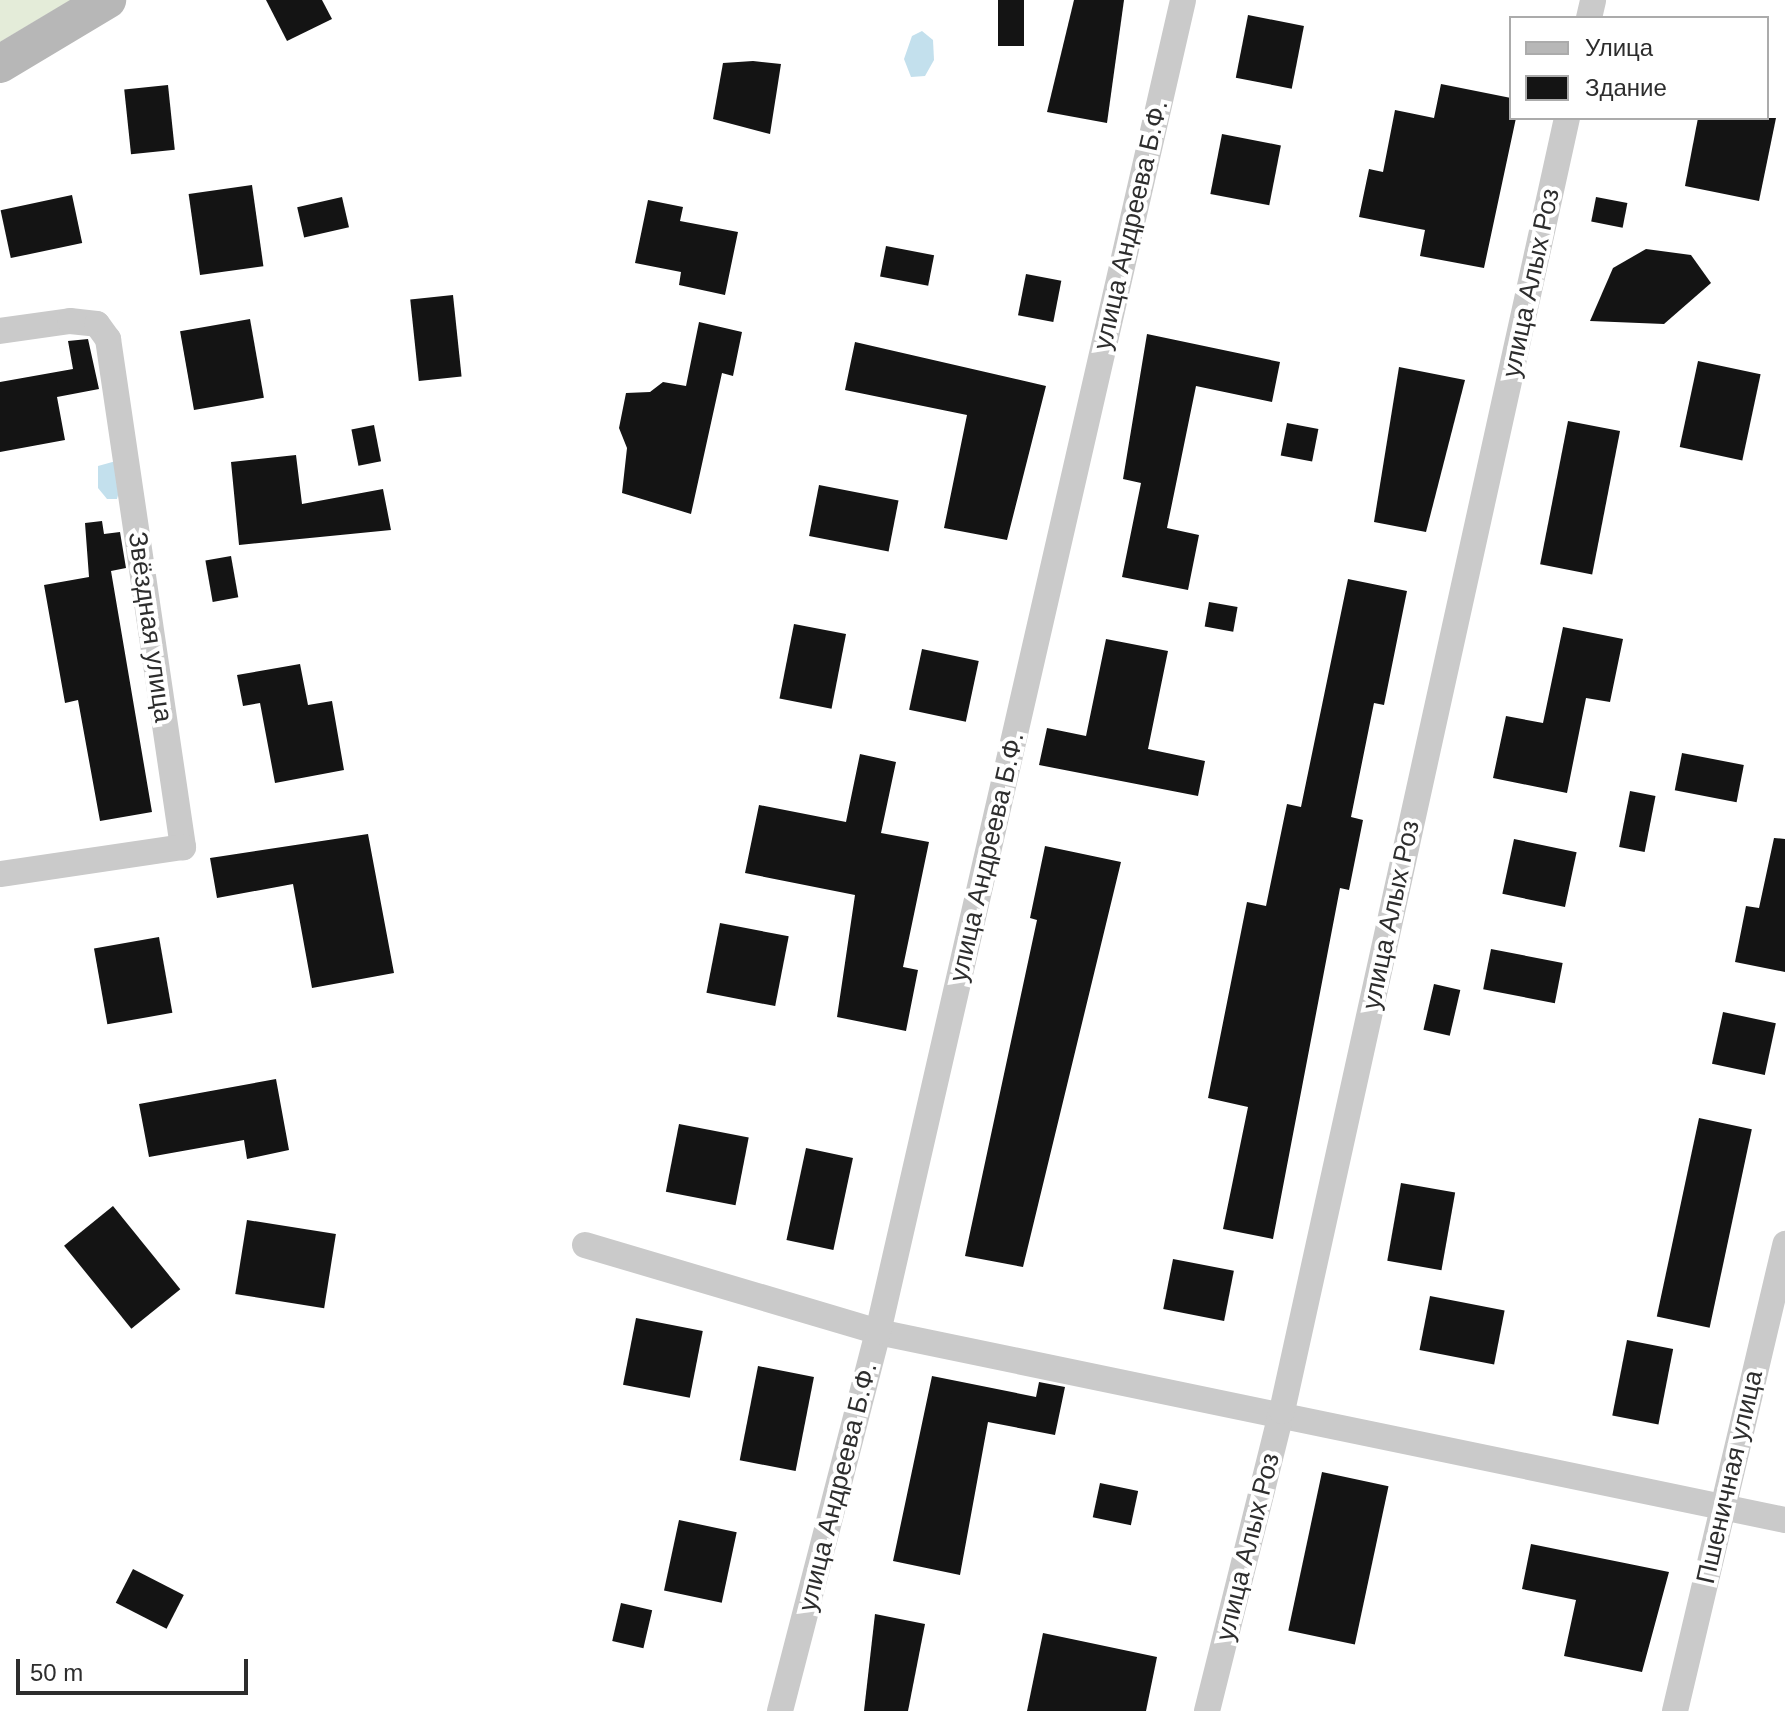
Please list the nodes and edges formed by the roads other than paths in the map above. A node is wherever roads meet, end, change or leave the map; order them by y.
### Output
1 (107, 0) edge
2 (1183, 0) edge
3 (0, 64) edge
4 (1567, 120) edge
5 (0, 331) edge
6 (0, 874) edge
7 (1785, 1244) edge
8 (585, 1245) dead end
9 (878, 1332) junction
10 (1282, 1411) junction
11 (1724, 1507) junction
12 (1785, 1520) edge
13 (780, 1711) edge
14 (1207, 1711) edge
15 (1675, 1711) edge

1 - 3 street
2 - 9 street, улица Андреева Б.Ф.
4 - 10 street, улица Алых Роз
5 - 6 street, Звёздная улица
7 - 11 street, Пшеничная улица
8 - 9 street
9 - 10 street
9 - 13 street, улица Андреева Б.Ф.
10 - 11 street
10 - 14 street, улица Алых Роз
11 - 12 street
11 - 15 street, Пшеничная улица

